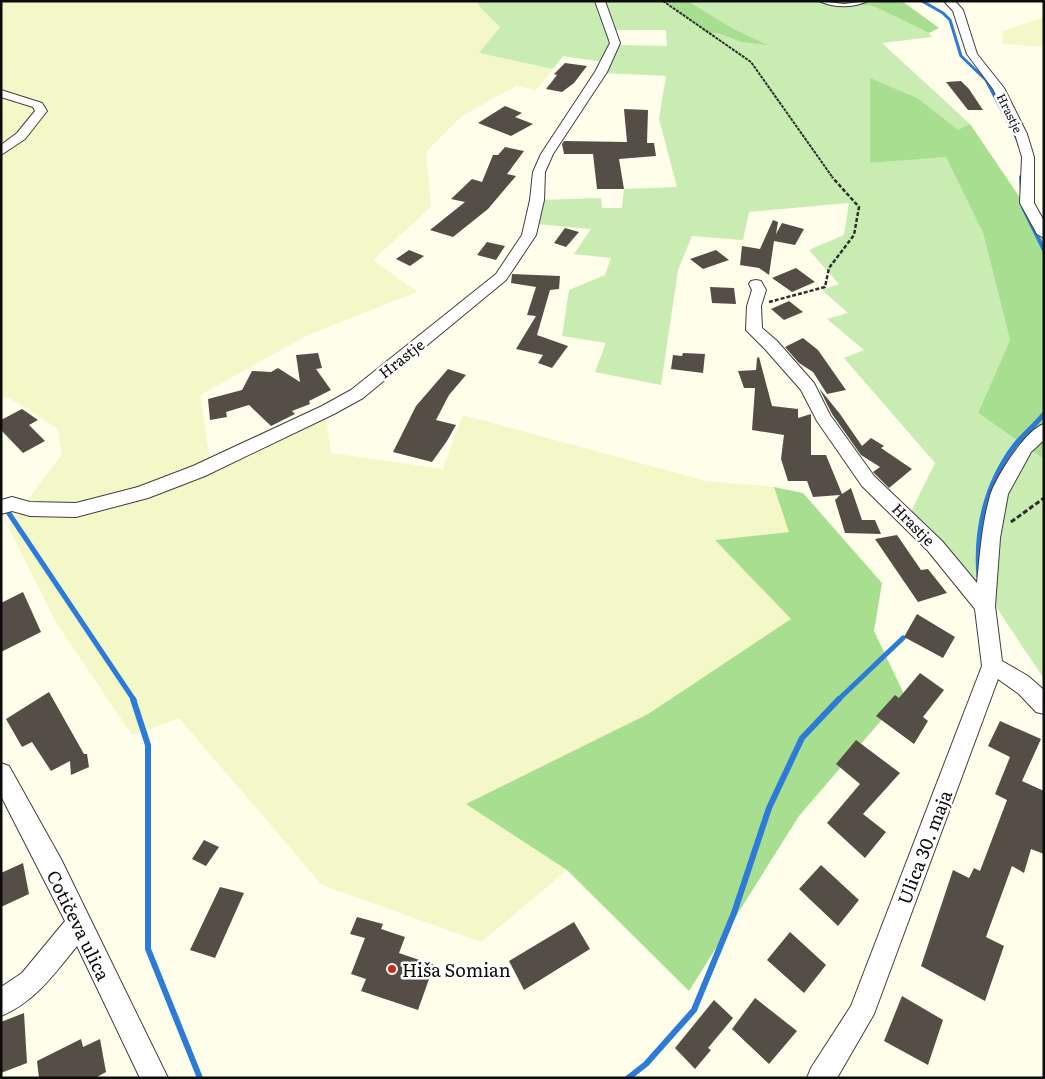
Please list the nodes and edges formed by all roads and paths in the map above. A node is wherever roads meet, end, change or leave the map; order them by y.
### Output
1 (600, 1) edge
2 (663, 1) edge
3 (821, 1) edge
4 (866, 1) edge
5 (949, 1) edge
6 (1, 93) edge
7 (1, 151) edge
8 (1044, 234) edge
9 (756, 284) dead end
10 (754, 306) junction
11 (1044, 430) edge
12 (1044, 498) edge
13 (1, 507) edge
14 (991, 538) junction
15 (985, 606) junction
16 (992, 666) junction
17 (1044, 705) edge
18 (1, 773) edge
19 (79, 924) junction
20 (1, 1004) edge
21 (154, 1078) edge
22 (821, 1078) edge

1 - 13 street, Hrastje
2 - 10 path
3 - 4 lane
5 - 8 street, Hrastje
6 - 7 street
9 - 10 street, Hrastje
10 - 15 street, Hrastje
11 - 14 street
12 - 14 path
14 - 15 street
15 - 16 street, Ulica 30. maja
16 - 17 street
16 - 22 street, Ulica 30. maja
18 - 19 street, Cotičeva ulica
19 - 20 street
19 - 21 street, Cotičeva ulica

